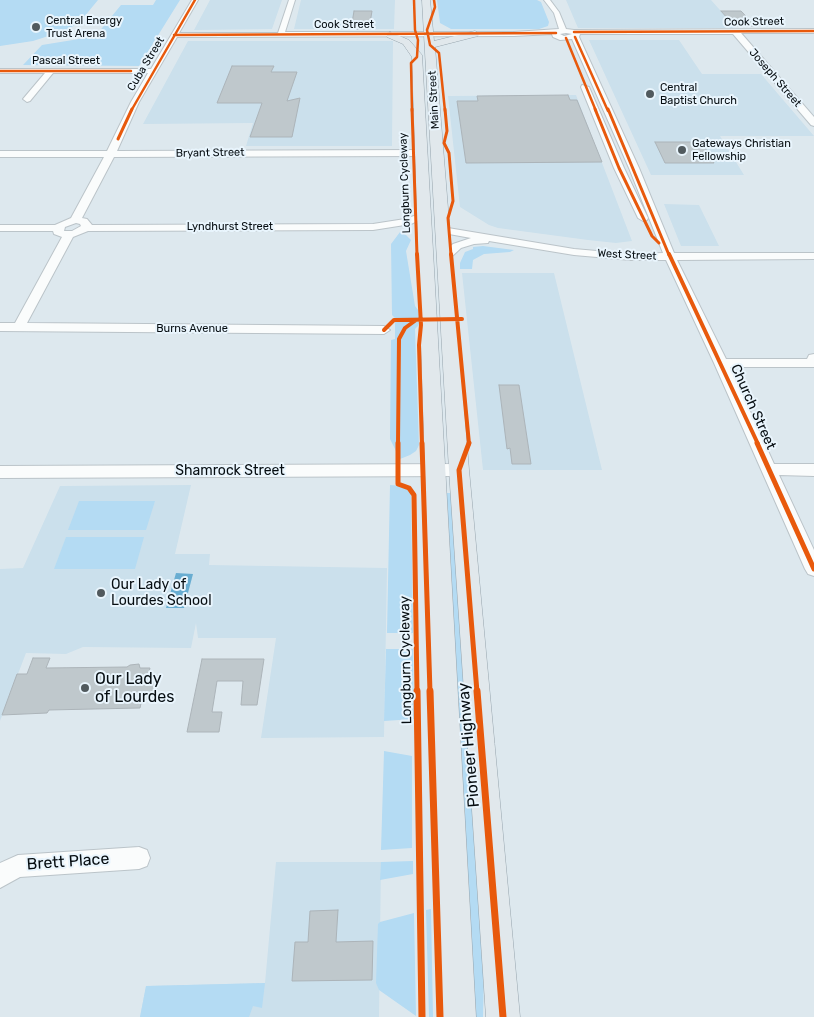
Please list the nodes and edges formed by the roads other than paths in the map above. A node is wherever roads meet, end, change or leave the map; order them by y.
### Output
1 (194, 0) edge
2 (292, 0) edge
3 (414, 0) edge
4 (426, 0) edge
5 (547, 0) edge
6 (557, 0) edge
7 (428, 19) junction
8 (814, 31) edge
9 (584, 32) junction
10 (457, 34) junction
11 (475, 34) junction
12 (514, 34) junction
13 (568, 34) junction
14 (626, 34) junction
15 (737, 34) junction
16 (174, 35) junction
17 (281, 35) junction
18 (416, 35) junction
19 (390, 36) junction
20 (538, 36) junction
21 (814, 36) edge
22 (429, 40) junction
23 (417, 57) junction
24 (0, 71) edge
25 (51, 71) junction
26 (153, 71) junction
27 (27, 100) dead end
28 (814, 123) edge
29 (421, 153) junction
30 (0, 154) edge
31 (111, 154) junction
32 (438, 179) junction
33 (76, 220) junction
34 (424, 223) junction
35 (0, 228) edge
36 (58, 228) junction
37 (86, 228) junction
38 (442, 230) junction
39 (68, 235) junction
40 (504, 242) junction
41 (814, 256) edge
42 (670, 257) junction
43 (444, 258) junction
44 (427, 286) junction
45 (0, 327) edge
46 (19, 328) junction
47 (384, 330) dead end
48 (450, 341) junction
49 (430, 342) junction
50 (814, 358) edge
51 (721, 363) junction
52 (769, 469) junction
53 (447, 470) junction
54 (814, 470) edge
55 (0, 472) edge
56 (814, 568) edge
57 (139, 858) dead end
58 (0, 876) edge
59 (459, 1017) edge
60 (503, 1017) edge

1 - 16 street, Cuba Street
2 - 17 street
3 - 18 main road, Main Street
4 - 7 main road, Main Street
5 - 13 street, Church Street
6 - 13 street, Church Street
7 - 10 main road
7 - 22 main road, Main Street
8 - 15 street, Cook Street
9 - 13 street, Cook Street
9 - 13 street
9 - 14 street, Cook Street
10 - 11 street, Cook Street
10 - 22 street, Cook Street
11 - 12 street, Cook Street
11 - 22 main road
12 - 13 street, Cook Street
12 - 20 street, Cook Street
13 - 14 street, Cook Street
13 - 20 street, Cook Street
13 - 20 street
13 - 42 street, Church Street
14 - 15 street, Cook Street
15 - 21 street, Cook Street
15 - 28 street, Joseph Street
16 - 17 street, Cook Street
16 - 26 street, Cuba Street
17 - 19 street, Cook Street
18 - 19 street, Cook Street
18 - 22 street, Cook Street
18 - 23 main road, Main Street
19 - 23 main road
22 - 32 main road, Main Street
23 - 29 main road, Main Street
24 - 25 street, Pascal Street
25 - 26 street, Pascal Street
25 - 27 street
26 - 31 street, Cuba Street
29 - 31 street, Bryant Street
29 - 34 main road, Main Street
30 - 31 street, Bryant Street
31 - 33 street, Cuba Street
32 - 34 main road
32 - 38 main road, Main Street
33 - 36 street
33 - 37 street
34 - 37 street, Lyndhurst Street
34 - 44 main road, Pioneer Highway
35 - 36 street
36 - 39 street
37 - 39 street
38 - 40 street, West Street
38 - 43 main road, Pioneer Highway
38 - 44 main road
39 - 46 street
40 - 42 street, West Street
40 - 43 street
41 - 42 street, West Street
42 - 51 street, Church Street
43 - 48 main road, Pioneer Highway
44 - 49 main road, Pioneer Highway
45 - 46 street, Burns Avenue
46 - 47 street, Burns Avenue
48 - 49 main road
48 - 53 main road, Pioneer Highway
49 - 53 main road, Pioneer Highway
50 - 51 street
51 - 52 street, Church Street
52 - 54 street
52 - 56 street, Church Street
53 - 55 street, Shamrock Street
53 - 59 main road, Pioneer Highway
53 - 60 main road, Pioneer Highway
57 - 58 street, Brett Place

